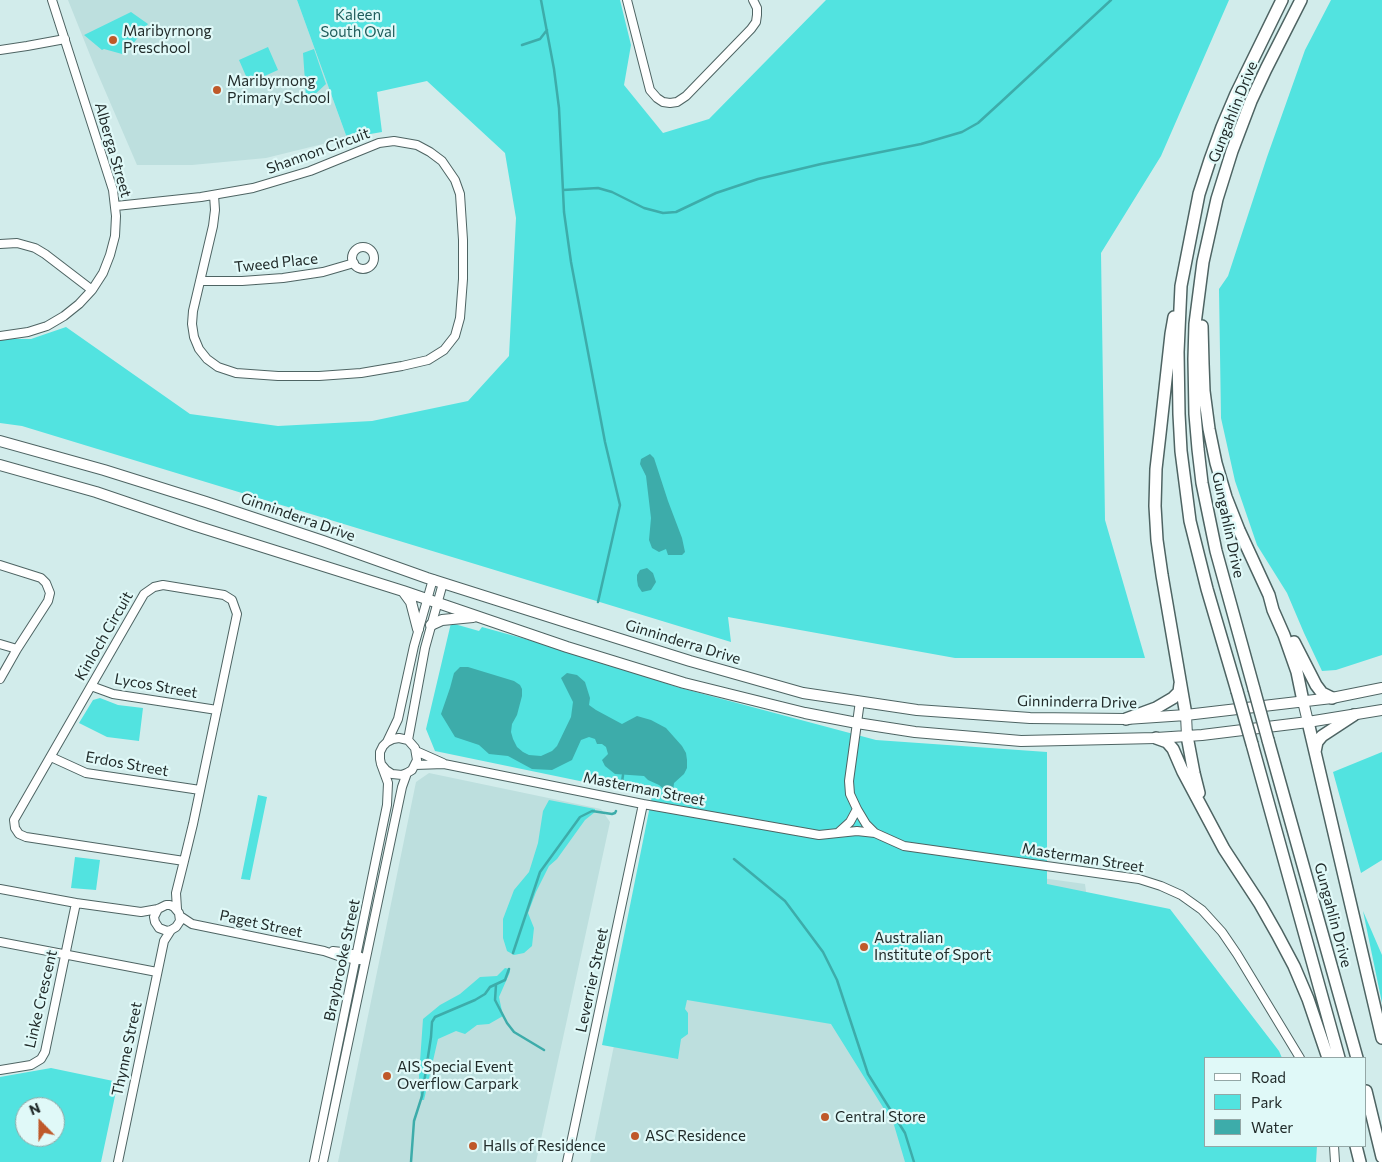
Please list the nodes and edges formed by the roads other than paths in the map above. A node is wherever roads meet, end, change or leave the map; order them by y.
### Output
1 (52, 0) edge
2 (627, 0) edge
3 (753, 0) edge
4 (1282, 0) edge
5 (1302, 0) edge
6 (65, 39) junction
7 (0, 50) edge
8 (214, 195) junction
9 (116, 206) junction
10 (1210, 232) junction
11 (0, 244) edge
12 (354, 263) dead end
13 (200, 281) junction
14 (1181, 286) junction
15 (92, 290) junction
16 (0, 336) edge
17 (0, 441) edge
18 (0, 464) edge
19 (0, 565) edge
20 (438, 581) junction
21 (403, 592) junction
22 (1269, 595) junction
23 (432, 601) junction
24 (477, 616) junction
25 (431, 625) junction
26 (418, 628) junction
27 (0, 644) edge
28 (16, 648) junction
29 (0, 678) edge
30 (1181, 681) junction
31 (91, 686) junction
32 (1382, 688) edge
33 (1332, 698) junction
34 (860, 701) junction
35 (1303, 701) junction
36 (217, 710) junction
37 (1382, 710) edge
38 (1186, 715) junction
39 (1354, 715) junction
40 (1126, 719) junction
41 (1308, 722) junction
42 (857, 723) junction
43 (1187, 736) junction
44 (1156, 738) junction
45 (408, 740) junction
46 (387, 742) junction
47 (416, 751) junction
48 (1315, 753) junction
49 (51, 757) junction
50 (381, 764) junction
51 (444, 764) junction
52 (415, 765) junction
53 (407, 773) junction
54 (200, 790) junction
55 (643, 804) junction
56 (856, 809) junction
57 (1205, 814) junction
58 (839, 832) junction
59 (875, 833) junction
60 (184, 861) junction
61 (0, 889) edge
62 (176, 893) junction
63 (76, 903) junction
64 (162, 907) junction
65 (141, 912) junction
66 (178, 913) junction
67 (192, 924) junction
68 (157, 925) junction
69 (174, 928) junction
70 (0, 942) edge
71 (164, 942) junction
72 (65, 954) junction
73 (356, 957) junction
74 (366, 959) junction
75 (157, 972) junction
76 (1382, 1038) edge
77 (1299, 1057) edge
78 (1328, 1057) edge
79 (1339, 1057) edge
80 (1357, 1057) edge
81 (0, 1070) edge
82 (1367, 1095) edge
83 (1334, 1147) edge
84 (1356, 1147) edge
85 (1363, 1147) edge
86 (1382, 1157) edge
87 (118, 1162) edge
88 (314, 1162) edge
89 (323, 1162) edge
90 (567, 1162) edge
91 (1335, 1162) edge
92 (1360, 1162) edge
93 (1367, 1162) edge

1 - 6 street, Alberga Street
2 - 3 street
4 - 14 highway, Gungahlin Drive
5 - 10 highway, Gungahlin Drive
6 - 7 street
6 - 9 street, Alberga Street
8 - 9 street, Shannon Circuit
8 - 13 street, Shannon Circuit
8 - 13 street, Shannon Circuit
9 - 15 street, Alberga Street
10 - 22 highway
10 - 80 highway, Gungahlin Drive, bridge
11 - 15 street
12 - 13 street, Tweed Place
14 - 30 highway
14 - 79 highway, Gungahlin Drive, bridge
15 - 16 street, Alberga Street
17 - 20 main road, Ginninderra Drive
18 - 21 main road
19 - 28 street
20 - 23 street
20 - 34 main road, Ginninderra Drive
21 - 23 main road
21 - 26 main road
22 - 33 highway
22 - 35 highway
23 - 24 main road
23 - 25 street
23 - 26 street
24 - 25 main road
24 - 42 main road
25 - 45 street
26 - 46 street
27 - 28 street
28 - 29 street
30 - 38 highway
30 - 40 highway
31 - 36 street, Lycos Street
31 - 36 street, Kinloch Circuit
31 - 49 street, Kinloch Circuit
32 - 33 main road, Ginninderra Drive
33 - 35 main road, Ginninderra Drive
34 - 40 main road, Ginninderra Drive
34 - 42 street
35 - 38 main road, Ginninderra Drive
35 - 41 main road
36 - 54 street, Kinloch Circuit
37 - 39 main road
38 - 40 main road, Ginninderra Drive
38 - 43 main road
39 - 41 main road
39 - 48 highway
41 - 43 main road
41 - 48 highway
42 - 44 main road
42 - 56 street
43 - 44 main road
43 - 57 highway
44 - 57 highway
45 - 46 street
45 - 47 street
46 - 50 street
47 - 51 street, Masterman Street
47 - 52 street
48 - 76 highway
49 - 54 street, Erdos Street
49 - 60 street, Kinloch Circuit
50 - 53 street
50 - 73 street, Braybrooke Street
51 - 52 street, Masterman Street
51 - 55 street, Masterman Street
52 - 53 street
53 - 74 street, Braybrooke Street
54 - 60 street, Kinloch Circuit
55 - 58 street, Masterman Street
55 - 90 street, Leverrier Street
56 - 58 street
56 - 59 street
57 - 78 highway
58 - 59 street, Masterman Street
59 - 77 street, Masterman Street
60 - 62 street, Kinloch Circuit
61 - 63 street
62 - 64 street, Kinloch Circuit
62 - 66 street, Kinloch Circuit
63 - 65 street
63 - 72 street, Linke Crescent
64 - 65 street
64 - 66 street
64 - 68 street
65 - 68 street
66 - 67 street, Paget Street
66 - 69 street
67 - 69 street, Paget Street
67 - 73 street, Paget Street
68 - 69 street
68 - 71 street
69 - 71 street, Thynne Street
70 - 72 street
71 - 75 street, Thynne Street
72 - 75 street
72 - 81 street, Linke Crescent
73 - 74 street, Paget Street
73 - 88 street, Braybrooke Street
74 - 89 street, Braybrooke Street
75 - 87 street, Thynne Street
82 - 86 highway
83 - 91 street
84 - 92 highway
85 - 93 highway

